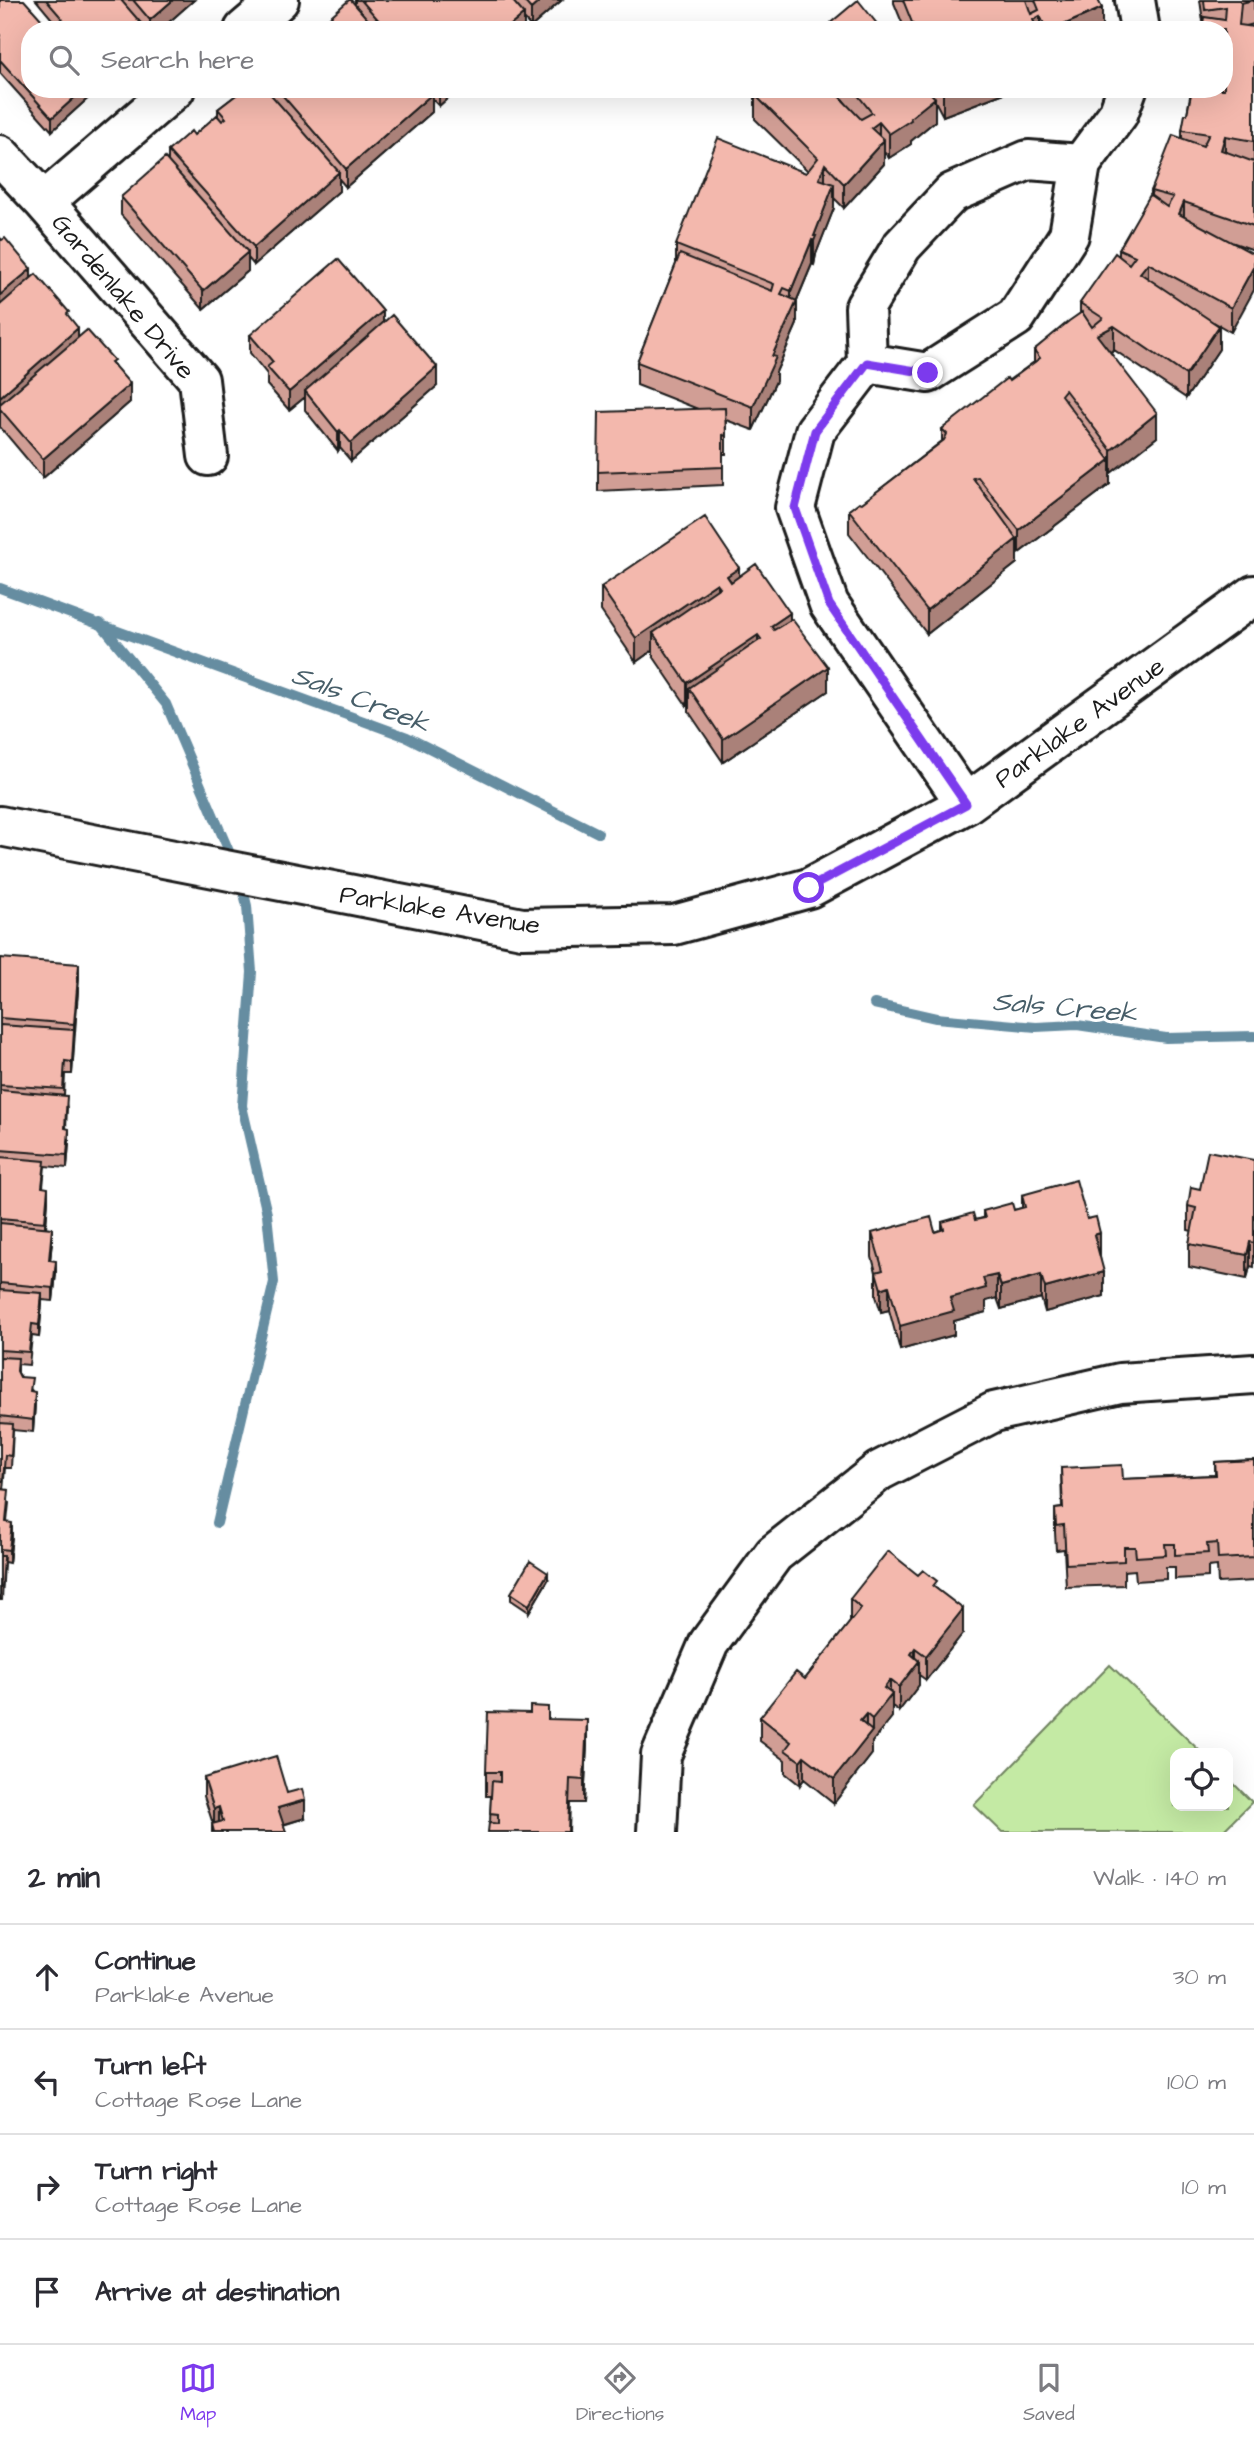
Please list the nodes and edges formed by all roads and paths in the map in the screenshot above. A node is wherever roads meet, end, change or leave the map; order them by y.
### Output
1 (279, 0) edge
2 (1135, 0) edge
3 (254, 21) edge
4 (1138, 21) edge
5 (165, 98) edge
6 (1124, 98) edge
7 (0, 155) edge
8 (1080, 164) junction
9 (44, 202) junction
10 (867, 363) junction
11 (208, 456) dead end
12 (1254, 594) edge
13 (966, 804) junction
14 (0, 826) edge
15 (1254, 1374) edge
16 (657, 1832) edge

1 - 3 street
2 - 4 street
5 - 9 street
6 - 8 street
7 - 9 street, Gardenlake Drive
8 - 10 street
8 - 10 street
9 - 11 street, Gardenlake Drive
10 - 13 street
12 - 13 street, Parklake Avenue
13 - 14 street, Parklake Avenue
15 - 16 street

